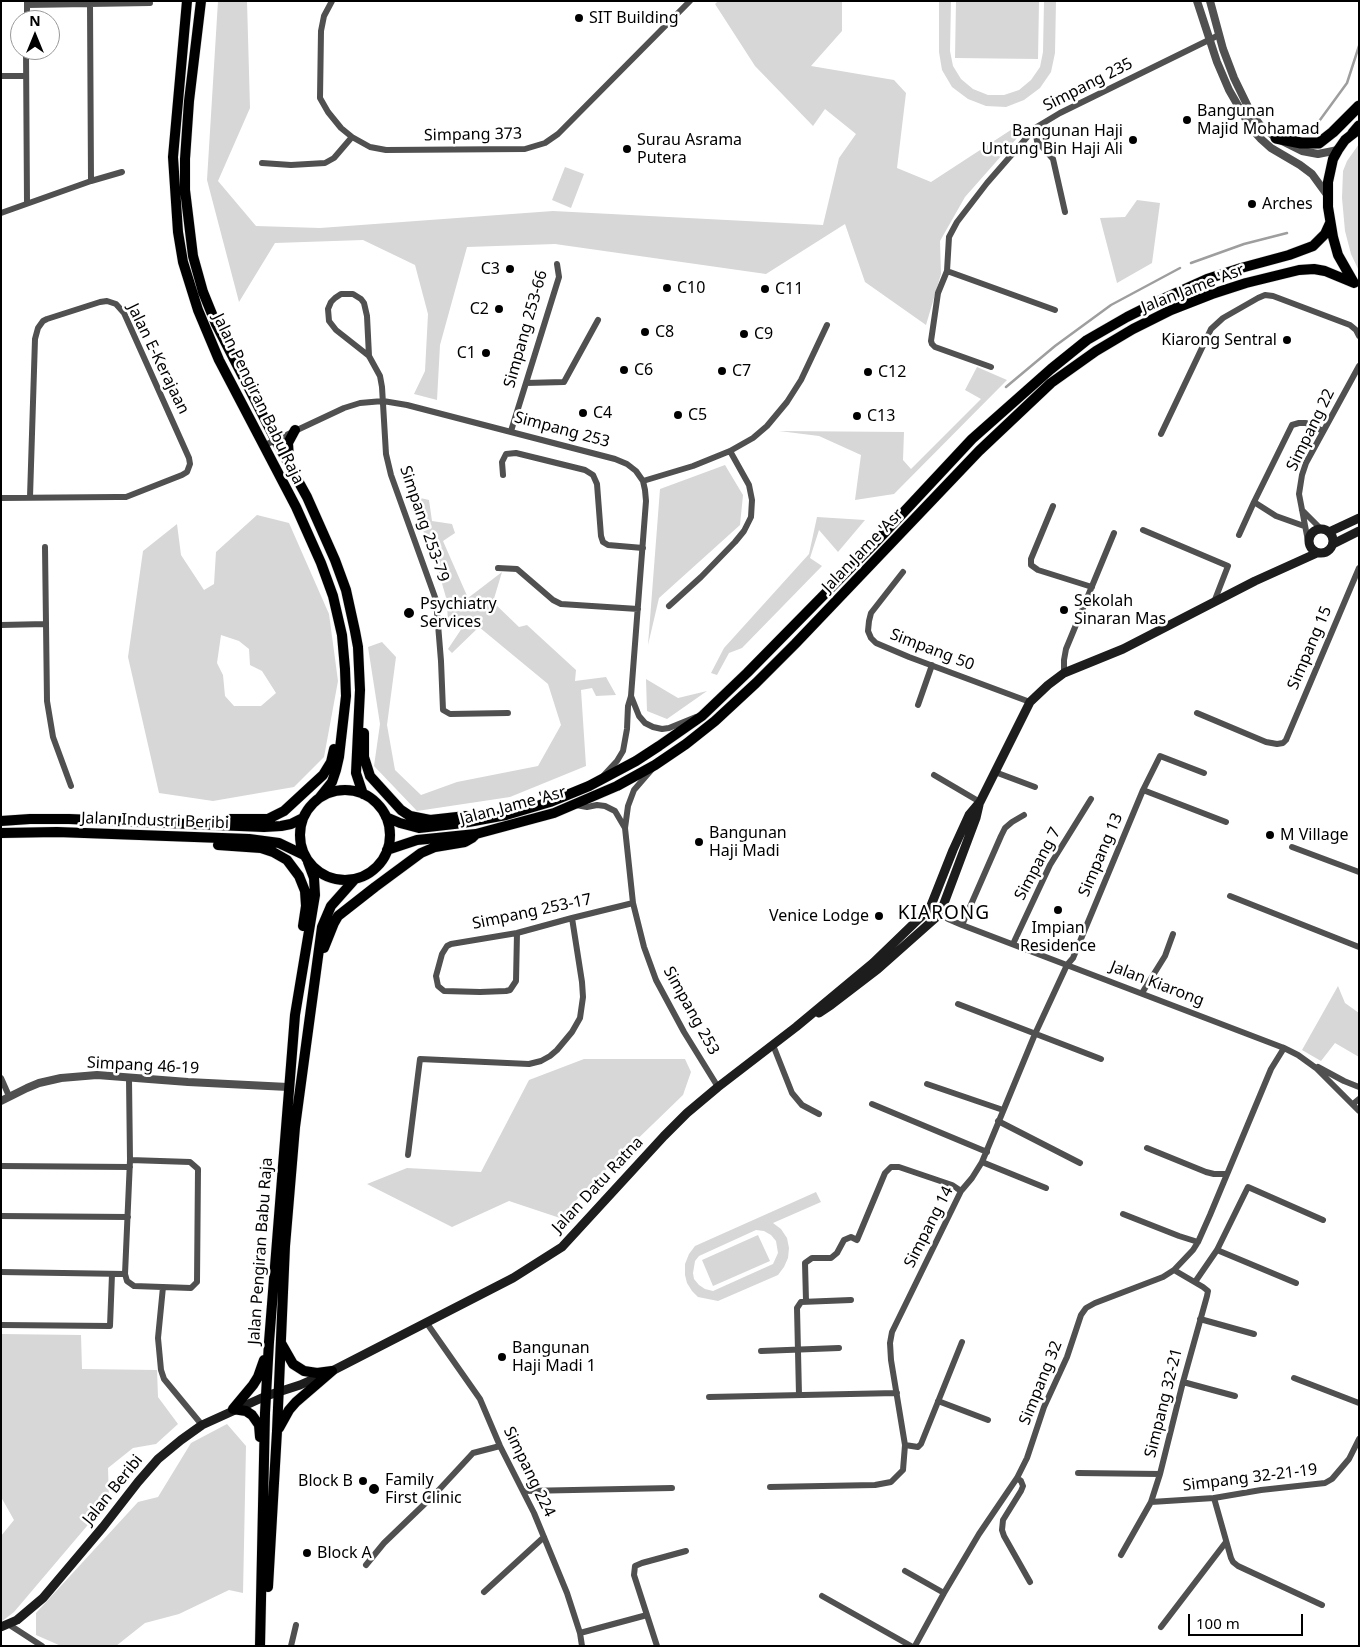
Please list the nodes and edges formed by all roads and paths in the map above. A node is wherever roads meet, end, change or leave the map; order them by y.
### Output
1 (201, 1) edge
2 (332, 1) edge
3 (690, 1) edge
4 (1197, 1) edge
5 (27, 3) edge
6 (150, 3) dead end
7 (187, 3) edge
8 (1212, 3) edge
9 (90, 4) junction
10 (1219, 35) junction
11 (1209, 40) junction
12 (26, 60) edge
13 (1, 76) edge
14 (26, 76) junction
15 (1359, 106) edge
16 (1035, 128) junction
17 (1357, 130) edge
18 (352, 137) junction
19 (1276, 138) junction
20 (1338, 150) junction
21 (262, 163) dead end
22 (122, 172) dead end
23 (91, 181) junction
24 (1328, 196) junction
25 (27, 204) junction
26 (1065, 212) dead end
27 (1, 213) edge
28 (1330, 223) junction
29 (557, 264) dead end
30 (947, 271) junction
31 (1357, 285) edge
32 (1055, 310) dead end
33 (598, 320) dead end
34 (827, 325) dead end
35 (1359, 336) edge
36 (369, 356) junction
37 (1359, 366) edge
38 (991, 367) dead end
39 (526, 383) junction
40 (383, 401) junction
41 (295, 430) junction
42 (510, 431) junction
43 (1324, 432) junction
44 (1161, 434) dead end
45 (276, 439) junction
46 (263, 446) junction
47 (730, 451) junction
48 (291, 467) junction
49 (503, 475) dead end
50 (643, 481) junction
51 (30, 497) junction
52 (1, 498) edge
53 (1254, 502) junction
54 (1052, 506) dead end
55 (1301, 510) junction
56 (1359, 518) edge
57 (1304, 526) junction
58 (1143, 530) dead end
59 (1325, 530) junction
60 (1359, 531) edge
61 (1114, 533) dead end
62 (1239, 535) dead end
63 (1308, 543) junction
64 (1333, 544) junction
65 (45, 547) dead end
66 (642, 548) junction
67 (1317, 553) junction
68 (1290, 564) junction
69 (498, 568) dead end
70 (1359, 568) edge
71 (903, 572) dead end
72 (1357, 579) edge
73 (1092, 587) junction
74 (1214, 602) junction
75 (669, 606) dead end
76 (638, 609) junction
77 (1, 624) edge
78 (46, 624) junction
79 (909, 657) junction
80 (906, 664) dead end
81 (932, 665) junction
82 (1064, 673) junction
83 (360, 690) junction
84 (346, 696) junction
85 (631, 696) junction
86 (1030, 702) junction
87 (918, 705) dead end
88 (1197, 713) dead end
89 (508, 714) dead end
90 (702, 716) junction
91 (655, 765) junction
92 (995, 772) junction
93 (1204, 773) dead end
94 (934, 775) dead end
95 (600, 780) junction
96 (71, 786) dead end
97 (1035, 787) dead end
98 (1143, 790) junction
99 (363, 794) junction
100 (320, 797) junction
101 (1091, 799) dead end
102 (979, 804) junction
103 (576, 805) junction
104 (1024, 816) dead end
105 (386, 817) junction
106 (303, 818) junction
107 (486, 819) junction
108 (2, 821) edge
109 (1226, 822) dead end
110 (192, 824) junction
111 (626, 828) junction
112 (1, 833) edge
113 (476, 834) junction
114 (193, 838) junction
115 (1292, 847) dead end
116 (388, 850) junction
117 (306, 859) junction
118 (1359, 872) edge
119 (355, 879) junction
120 (1230, 896) dead end
121 (633, 903) junction
122 (930, 908) junction
123 (940, 914) junction
124 (572, 918) junction
125 (962, 926) junction
126 (517, 933) junction
127 (1173, 934) dead end
128 (1013, 944) junction
129 (1359, 947) edge
130 (1067, 965) junction
131 (303, 967) junction
132 (317, 970) junction
133 (1142, 993) junction
134 (958, 1004) dead end
135 (796, 1027) junction
136 (1035, 1034) junction
137 (773, 1045) junction
138 (1284, 1048) junction
139 (1101, 1059) dead end
140 (1306, 1060) junction
141 (1, 1078) edge
142 (129, 1078) junction
143 (927, 1084) dead end
144 (718, 1086) junction
145 (288, 1087) junction
146 (1359, 1087) edge
147 (9, 1096) junction
148 (1359, 1099) edge
149 (1, 1101) edge
150 (872, 1104) dead end
151 (1353, 1104) junction
152 (1004, 1110) junction
153 (1359, 1111) edge
154 (819, 1114) dead end
155 (998, 1122) junction
156 (1147, 1148) dead end
157 (986, 1152) junction
158 (408, 1155) dead end
159 (982, 1162) junction
160 (130, 1163) junction
161 (1080, 1163) dead end
162 (1, 1166) edge
163 (1227, 1174) junction
164 (1046, 1188) dead end
165 (961, 1191) junction
166 (1123, 1214) dead end
167 (1, 1216) edge
168 (128, 1217) junction
169 (1324, 1220) dead end
170 (1198, 1242) junction
171 (1217, 1250) junction
172 (1174, 1270) junction
173 (1, 1272) edge
174 (112, 1274) junction
175 (125, 1274) junction
176 (1195, 1282) junction
177 (1296, 1283) dead end
178 (164, 1287) junction
179 (851, 1300) dead end
180 (806, 1302) junction
181 (1200, 1319) junction
182 (426, 1322) junction
183 (1, 1325) edge
184 (1254, 1334) dead end
185 (269, 1342) junction
186 (280, 1342) junction
187 (962, 1342) dead end
188 (839, 1348) dead end
189 (798, 1350) junction
190 (761, 1351) dead end
191 (332, 1371) junction
192 (1294, 1378) dead end
193 (1183, 1382) junction
194 (897, 1392) junction
195 (278, 1393) junction
196 (799, 1395) junction
197 (266, 1396) junction
198 (1235, 1396) dead end
199 (709, 1397) dead end
200 (938, 1401) junction
201 (1359, 1403) edge
202 (233, 1409) junction
203 (988, 1420) dead end
204 (202, 1425) junction
205 (277, 1431) junction
206 (1359, 1439) edge
207 (905, 1445) junction
208 (500, 1446) junction
209 (1078, 1473) dead end
210 (1160, 1474) junction
211 (264, 1476) junction
212 (1017, 1478) junction
213 (770, 1487) dead end
214 (672, 1488) dead end
215 (524, 1491) junction
216 (1214, 1498) junction
217 (1151, 1502) junction
218 (544, 1538) junction
219 (1226, 1542) junction
220 (686, 1550) dead end
221 (1121, 1555) dead end
222 (366, 1565) dead end
223 (905, 1571) dead end
224 (1030, 1582) dead end
225 (484, 1592) dead end
226 (944, 1593) junction
227 (822, 1596) dead end
228 (1322, 1605) dead end
229 (648, 1615) junction
230 (296, 1625) dead end
231 (5, 1626) edge
232 (1161, 1626) dead end
233 (580, 1633) junction
234 (42, 1646) edge
235 (260, 1646) edge
236 (266, 1646) edge
237 (291, 1646) edge
238 (582, 1646) edge
239 (658, 1646) edge
240 (913, 1646) edge

1 - 45 main road, Jalan Pengiran Babu Raja
2 - 18 street, Simpang 373
3 - 18 street, Simpang 373
4 - 11 street
5 - 9 street
6 - 9 street
7 - 46 main road, Jalan Pengiran Babu Raja
8 - 10 street
9 - 23 street
10 - 11 street, Simpang 235
10 - 19 street
11 - 16 street, Simpang 235
11 - 24 street
12 - 14 street
13 - 14 street
14 - 25 street
15 - 19 highway
16 - 26 street
16 - 30 street, Simpang 235
17 - 20 main road
18 - 21 street
19 - 20 street
20 - 24 main road
22 - 23 street
23 - 25 street
24 - 28 main road
25 - 27 street
28 - 31 main road
28 - 90 main road, Jalan Jame 'Asr
29 - 39 street, Simpang 253-66
30 - 32 street
30 - 38 street, Simpang 235
31 - 91 main road, Jalan Jame 'Asr
33 - 39 street
34 - 47 street
35 - 44 street
36 - 36 street
36 - 40 street
37 - 43 street, Simpang 22
39 - 42 street, Simpang 253-66
40 - 41 street, Simpang 253
40 - 42 street, Simpang 253
40 - 89 street, Simpang 253-79
41 - 45 street, Simpang 253
41 - 48 main road
42 - 50 street, Simpang 253
43 - 53 street
43 - 55 street, Simpang 22
45 - 46 street, Simpang 253
45 - 48 main road, Jalan Pengiran Babu Raja
46 - 84 main road, Jalan Pengiran Babu Raja
47 - 50 street
47 - 75 street
48 - 83 main road, Jalan Pengiran Babu Raja
49 - 66 street
50 - 66 street
51 - 51 street, Jalan E-Kerajaan
51 - 52 street
53 - 57 street
53 - 62 street
54 - 73 street
55 - 57 street, Simpang 22
55 - 59 street
56 - 59 main road
57 - 63 street, Simpang 22
58 - 74 street
59 - 63 main road
59 - 64 main road
60 - 64 main road
61 - 73 street
63 - 67 main road
63 - 68 main road, Jalan Datu Ratna
64 - 67 main road
65 - 78 street
66 - 76 street
67 - 68 main road, Jalan Datu Ratna
68 - 74 main road, Jalan Datu Ratna
69 - 76 street
70 - 72 street, Simpang 15
71 - 79 street, Simpang 50
72 - 88 street, Simpang 15
73 - 82 street
74 - 82 main road, Jalan Datu Ratna
76 - 85 street
77 - 78 street
78 - 96 street
79 - 80 street
79 - 81 street, Simpang 50
81 - 86 street, Simpang 50
81 - 87 street
82 - 86 main road, Jalan Datu Ratna
83 - 99 main road, Jalan Pengiran Babu Raja
83 - 107 main road
84 - 100 main road, Jalan Pengiran Babu Raja
84 - 110 main road
85 - 90 street
85 - 95 street
86 - 92 main road, Jalan Datu Ratna
90 - 95 main road, Jalan Jame 'Asr
91 - 103 main road, Jalan Jame 'Asr
91 - 111 street, Simpang 253
92 - 97 street
92 - 102 main road, Jalan Datu Ratna
93 - 98 street, Simpang 13
94 - 102 street
95 - 107 main road, Jalan Jame 'Asr
98 - 109 street
98 - 130 street, Simpang 13
99 - 100 main road
99 - 105 main road
100 - 106 main road
101 - 128 street, Simpang 7
102 - 122 main road, Jalan Datu Ratna
102 - 123 main road, Jalan Datu Ratna
103 - 111 street
103 - 113 main road, Jalan Jame 'Asr
104 - 125 street
105 - 107 main road, Jalan Jame 'Asr
105 - 116 main road
106 - 110 main road, Jalan Industri Beribi
106 - 117 main road
108 - 110 main road, Jalan Industri Beribi
111 - 121 street, Simpang 253
112 - 114 main road, Jalan Industri Beribi
113 - 116 main road, Jalan Jame 'Asr
113 - 132 main road
114 - 117 main road, Jalan Industri Beribi
114 - 131 main road
115 - 118 street
116 - 119 main road
117 - 119 main road
117 - 131 main road, Jalan Pengiran Babu Raja
119 - 132 main road, Jalan Pengiran Babu Raja
120 - 129 street
121 - 124 street, Simpang 253-17
121 - 144 street, Simpang 253
122 - 123 street, Jalan Kiarong
122 - 135 main road, Jalan Datu Ratna
123 - 125 street, Jalan Kiarong
123 - 135 main road, Jalan Datu Ratna
124 - 126 street, Simpang 253-17
124 - 158 street
125 - 128 street, Jalan Kiarong
126 - 126 street, Simpang 253-17
127 - 133 street
128 - 130 street, Jalan Kiarong
130 - 133 street, Jalan Kiarong
130 - 136 street, Simpang 14
131 - 145 main road, Jalan Pengiran Babu Raja
132 - 186 main road, Jalan Pengiran Babu Raja
133 - 138 street, Jalan Kiarong
134 - 136 street
135 - 137 main road, Jalan Datu Ratna
136 - 139 street
136 - 152 street, Simpang 14
137 - 144 main road, Jalan Datu Ratna
137 - 154 street
138 - 140 street, Jalan Kiarong
138 - 163 street, Simpang 32
140 - 146 street
140 - 151 street, Jalan Kiarong
141 - 147 street
142 - 145 street, Simpang 46-19
142 - 147 street, Simpang 46-19
142 - 160 street
143 - 152 street
144 - 182 main road, Jalan Datu Ratna
145 - 185 main road, Jalan Pengiran Babu Raja
147 - 149 street, Simpang 46-19
148 - 151 street
150 - 157 street
151 - 153 street, Jalan Kiarong
152 - 155 street, Simpang 14
155 - 157 street, Simpang 14
155 - 161 street
156 - 163 street
157 - 159 street, Simpang 14
159 - 164 street
159 - 165 street, Simpang 14
160 - 162 street
160 - 168 street
160 - 178 street
163 - 170 street, Simpang 32
165 - 180 street
165 - 194 street, Simpang 14
166 - 170 street
167 - 168 street
168 - 175 street
169 - 171 street
170 - 172 street, Simpang 32
171 - 176 street
171 - 177 street
172 - 176 street, Simpang 32-21
172 - 212 street, Simpang 32
173 - 174 street
174 - 175 street
174 - 183 street
175 - 178 street
176 - 181 street, Simpang 32-21
178 - 204 street
179 - 180 street
180 - 189 street
181 - 184 street
181 - 193 street, Simpang 32-21
182 - 191 main road, Jalan Datu Ratna
182 - 208 street, Simpang 224
185 - 197 main road, Jalan Pengiran Babu Raja
185 - 202 main road
186 - 191 main road
186 - 195 main road, Jalan Pengiran Babu Raja
187 - 200 street
188 - 189 street
189 - 190 street
189 - 196 street
191 - 195 main road, Jalan Datu Ratna
191 - 205 main road
192 - 201 street
193 - 198 street
193 - 210 street, Simpang 32-21
194 - 196 street
194 - 207 street, Simpang 14
195 - 197 main road, Jalan Datu Ratna
195 - 205 main road, Jalan Pengiran Babu Raja
196 - 199 street
197 - 202 main road, Jalan Beribi
197 - 211 main road, Jalan Pengiran Babu Raja
200 - 203 street
200 - 207 street
202 - 204 main road, Jalan Beribi
202 - 211 main road
204 - 231 main road, Jalan Beribi
205 - 236 main road, Jalan Pengiran Babu Raja
206 - 216 street, Simpang 32-21-19
207 - 213 street, Simpang 14
208 - 215 street, Simpang 224
208 - 222 street
209 - 210 street
210 - 217 street, Simpang 32-21
211 - 235 main road, Jalan Pengiran Babu Raja
212 - 224 street
212 - 226 street, Simpang 32
214 - 215 street
215 - 218 street, Simpang 224
216 - 217 street, Simpang 32-21-19
216 - 219 street
217 - 221 street, Simpang 32-21
218 - 225 street
218 - 233 street, Simpang 224
219 - 228 street
219 - 232 street
220 - 229 street
223 - 226 street
226 - 240 street, Simpang 32
227 - 240 street
229 - 233 street
229 - 239 street
230 - 237 street
231 - 234 street
233 - 238 street, Simpang 224

